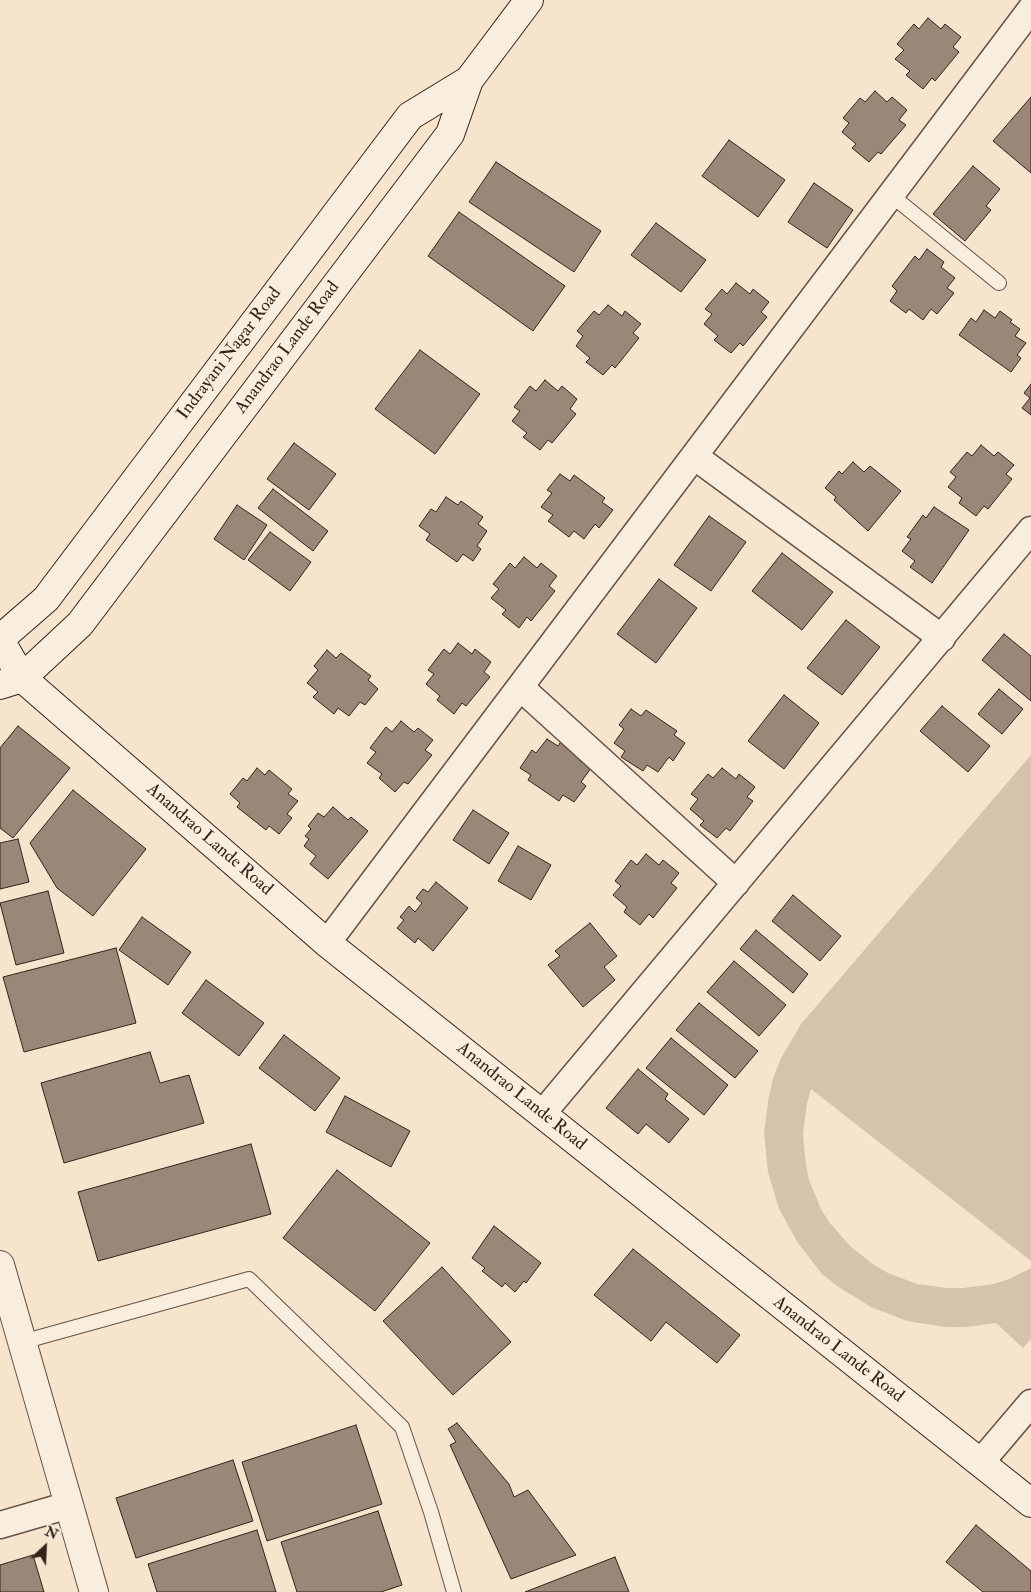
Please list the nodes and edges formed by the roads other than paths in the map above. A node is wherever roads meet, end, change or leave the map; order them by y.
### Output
1 (529, 0) edge
2 (1031, 9) edge
3 (469, 80) junction
4 (891, 195) junction
5 (999, 284) dead end
6 (176, 425) junction
7 (209, 452) junction
8 (694, 456) junction
9 (1031, 530) edge
10 (942, 638) junction
11 (0, 640) edge
12 (11, 681) edge
13 (520, 687) junction
14 (736, 883) junction
15 (327, 943) junction
16 (542, 1114) junction
17 (0, 1265) edge
18 (22, 1342) junction
19 (1031, 1403) edge
20 (980, 1463) junction
21 (1031, 1503) edge
22 (69, 1505) junction
23 (0, 1525) edge
24 (94, 1592) edge
25 (454, 1592) edge

1 - 3 main road, Anandrao Lande Road
2 - 4 street
3 - 6 main road, Indrayani Nagar Road
3 - 7 main road, Anandrao Lande Road
4 - 5 lane
4 - 8 street
6 - 7 main road
6 - 11 main road, Indrayani Nagar Road
7 - 12 main road, Anandrao Lande Road
8 - 10 street
8 - 13 street
9 - 10 street
10 - 14 street
11 - 12 main road, Anandrao Lande Road
12 - 15 main road, Anandrao Lande Road
13 - 14 street
13 - 15 street
14 - 16 street
15 - 16 main road, Anandrao Lande Road
16 - 20 main road, Anandrao Lande Road
17 - 18 main road
18 - 22 main road
18 - 25 lane
19 - 20 street
20 - 21 main road, Anandrao Lande Road
22 - 23 street
22 - 24 main road

